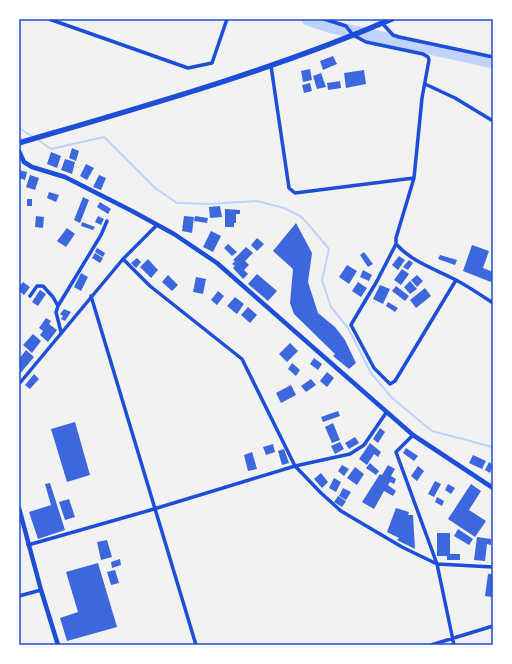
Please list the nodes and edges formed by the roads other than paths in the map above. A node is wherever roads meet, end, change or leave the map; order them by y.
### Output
1 (49, 19) edge
2 (226, 19) edge
3 (324, 19) edge
4 (392, 19) edge
5 (382, 23) junction
6 (353, 35) junction
7 (493, 57) edge
8 (271, 66) junction
9 (425, 84) junction
10 (493, 121) edge
11 (19, 143) edge
12 (19, 151) edge
13 (414, 178) junction
14 (107, 221) dead end
15 (157, 225) junction
16 (396, 244) junction
17 (123, 258) junction
18 (456, 280) junction
19 (30, 296) dead end
20 (91, 296) junction
21 (493, 303) edge
22 (58, 306) junction
23 (61, 332) junction
24 (19, 384) edge
25 (386, 412) junction
26 (413, 435) junction
27 (296, 466) junction
28 (493, 488) edge
29 (19, 508) edge
30 (154, 509) junction
31 (28, 545) junction
32 (437, 564) junction
33 (493, 567) edge
34 (41, 590) junction
35 (19, 596) edge
36 (493, 626) edge
37 (452, 639) junction
38 (58, 645) edge
39 (196, 645) edge
40 (431, 645) edge
41 (454, 645) edge

1 - 2 street
3 - 6 street
4 - 5 main road
5 - 6 main road
5 - 7 street
6 - 8 main road
6 - 9 street
8 - 11 main road
8 - 13 street
9 - 10 street
9 - 13 street
12 - 15 street
13 - 16 street
14 - 22 street
15 - 17 street
15 - 25 street
16 - 18 street
16 - 18 street
17 - 20 street
17 - 27 street
18 - 21 street
19 - 22 street
20 - 23 street
20 - 30 street
22 - 23 street
23 - 24 street
25 - 26 street
25 - 27 street
26 - 28 street
26 - 32 street
27 - 30 street
27 - 32 street
29 - 31 street
30 - 31 street
30 - 39 street
31 - 34 street
32 - 33 street
32 - 37 street
34 - 35 street
34 - 38 street
36 - 37 street
37 - 40 street
37 - 41 street

